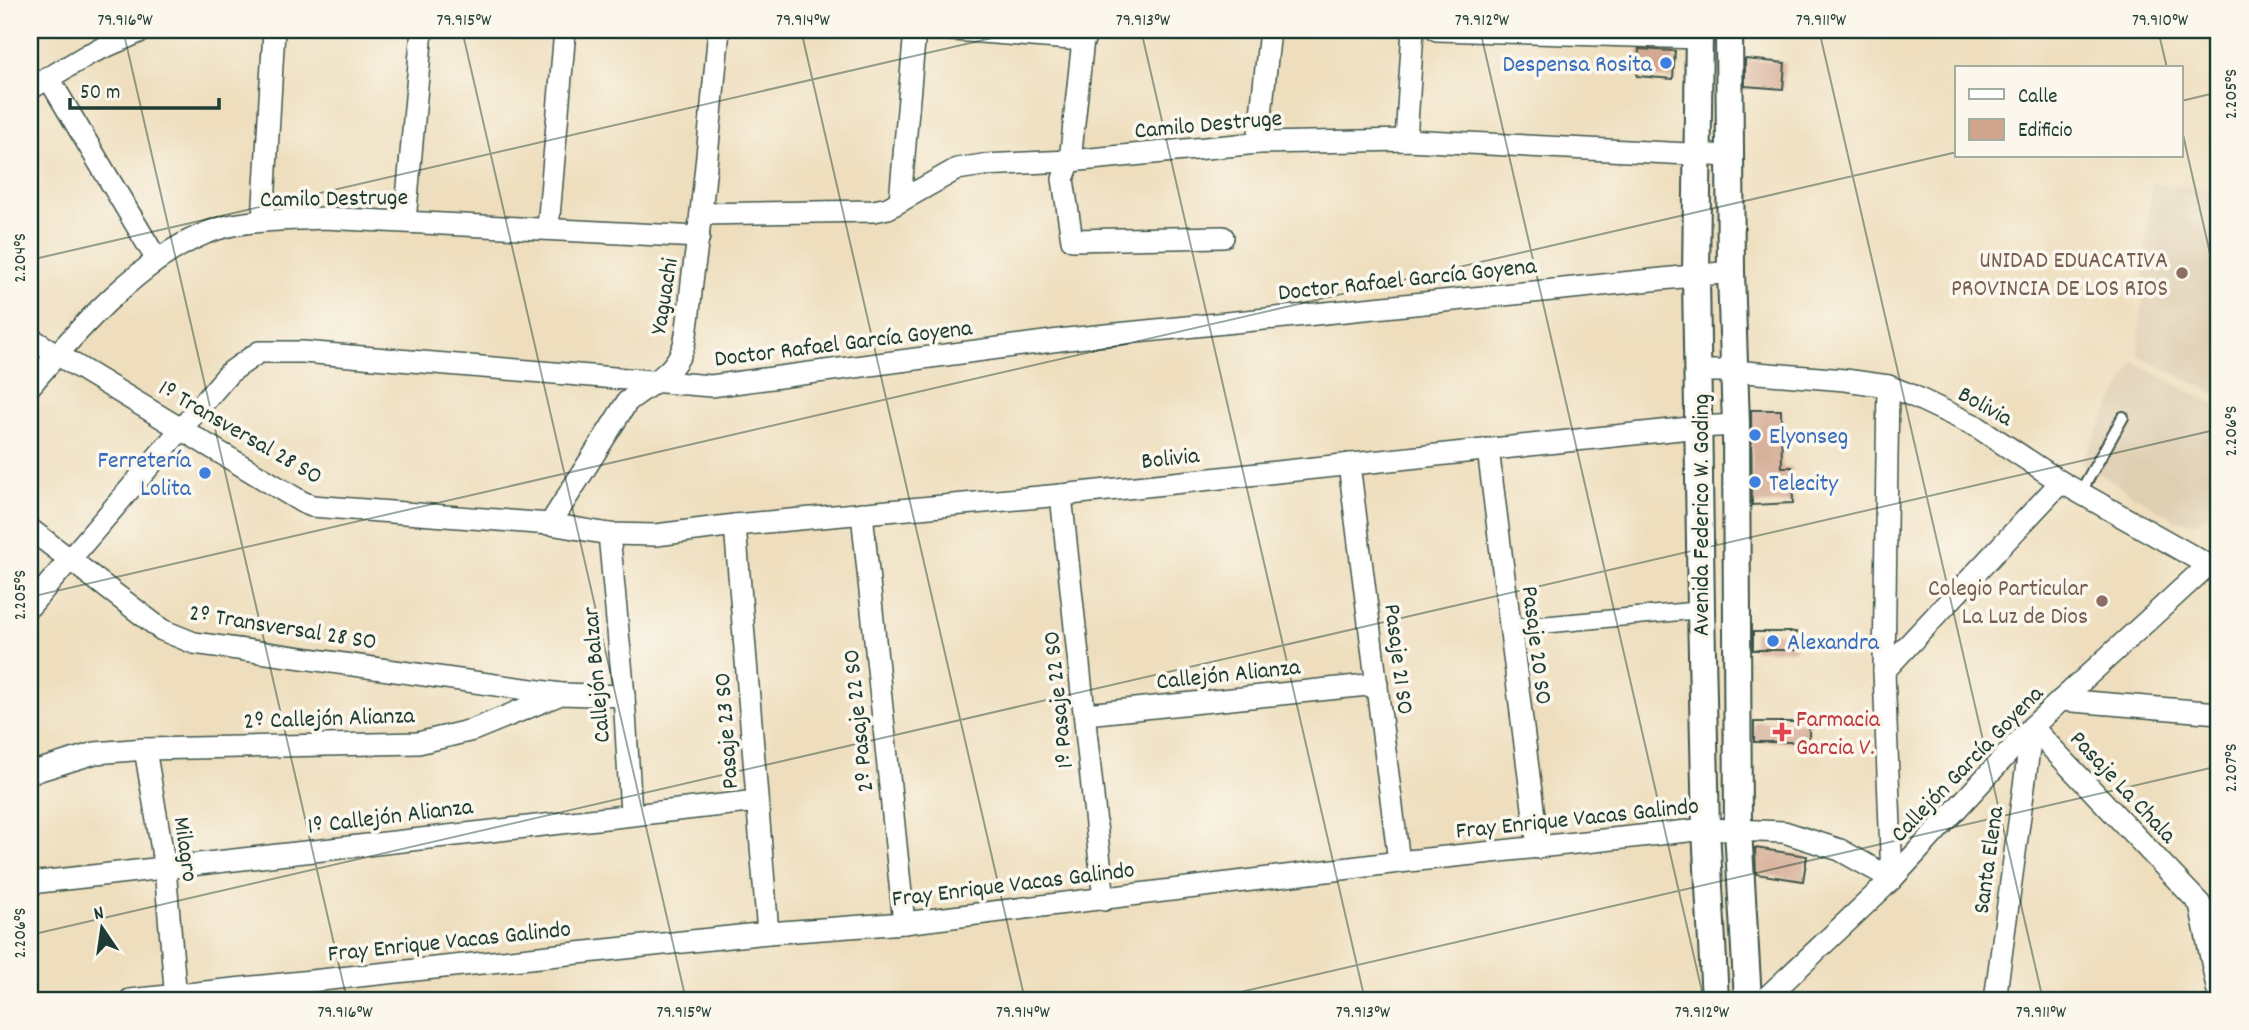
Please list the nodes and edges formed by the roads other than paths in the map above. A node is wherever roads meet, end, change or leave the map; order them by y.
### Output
1 (274, 30) edge
2 (422, 30) edge
3 (565, 30) edge
4 (719, 30) edge
5 (915, 30) edge
6 (954, 30) edge
7 (1270, 30) edge
8 (1413, 30) edge
9 (1437, 30) edge
10 (1729, 30) edge
11 (136, 31) edge
12 (1699, 34) edge
13 (1084, 35) edge
14 (39, 83) edge
15 (1406, 140) junction
16 (1258, 143) junction
17 (1697, 153) junction
18 (1730, 156) junction
19 (1070, 161) junction
20 (900, 201) junction
21 (701, 214) junction
22 (263, 221) junction
23 (405, 221) junction
24 (548, 228) junction
25 (699, 237) junction
26 (1223, 237) dead end
27 (158, 260) junction
28 (1731, 272) junction
29 (1696, 276) junction
30 (30, 338) edge
31 (682, 348) junction
32 (55, 355) junction
33 (1699, 371) junction
34 (1734, 371) junction
35 (658, 381) junction
36 (30, 386) edge
37 (711, 386) junction
38 (1888, 386) junction
39 (2123, 416) dead end
40 (1736, 425) junction
41 (1699, 427) junction
42 (182, 428) junction
43 (1488, 449) junction
44 (1349, 464) junction
45 (2061, 482) junction
46 (2080, 493) junction
47 (1061, 495) junction
48 (863, 513) junction
49 (550, 524) junction
50 (735, 525) junction
51 (30, 529) edge
52 (609, 534) junction
53 (71, 559) junction
54 (2213, 568) edge
55 (30, 606) edge
56 (1701, 610) junction
57 (1509, 628) junction
58 (1884, 671) junction
59 (1377, 684) junction
60 (561, 694) junction
61 (624, 696) junction
62 (2061, 701) junction
63 (2219, 713) edge
64 (1086, 714) junction
65 (2032, 727) junction
66 (145, 748) junction
67 (30, 773) edge
68 (757, 801) junction
69 (631, 813) junction
70 (1706, 829) junction
71 (1738, 830) junction
72 (1538, 848) junction
73 (1399, 862) junction
74 (165, 867) junction
75 (1892, 878) junction
76 (30, 883) edge
77 (1104, 900) junction
78 (904, 923) junction
79 (768, 933) junction
80 (176, 997) edge
81 (2219, 997) edge
82 (130, 1000) edge
83 (1715, 1000) edge
84 (1748, 1000) edge
85 (1764, 1000) edge
86 (1984, 1000) edge
87 (1995, 1000) edge
88 (2008, 1000) edge

1 - 22 street
2 - 23 street
3 - 24 street
4 - 21 street, Yaguachi
5 - 20 street
6 - 13 street
7 - 16 street
8 - 15 street
9 - 12 street
10 - 18 street, Avenida Federico W. Goding
11 - 14 street
12 - 17 street, Avenida Federico W. Goding
13 - 19 street
14 - 27 street
15 - 16 street, Camilo Destruge
15 - 17 street, Camilo Destruge
16 - 19 street, Camilo Destruge
17 - 18 street, Camilo Destruge
17 - 29 street, Avenida Federico W. Goding
18 - 28 street, Avenida Federico W. Goding
19 - 20 street, Camilo Destruge
19 - 26 street
20 - 21 street, Camilo Destruge
21 - 25 street, Yaguachi
22 - 23 street, Camilo Destruge
22 - 27 street, Camilo Destruge
23 - 24 street, Camilo Destruge
24 - 25 street, Camilo Destruge
25 - 31 street, Yaguachi
27 - 32 street, Camilo Destruge
28 - 29 street, Doctor Rafael García Goyena
28 - 34 street, Avenida Federico W. Goding
29 - 33 street, Avenida Federico W. Goding
29 - 37 street, Doctor Rafael García Goyena
30 - 32 street, 1º Transversal 28 SO
31 - 35 street, Yaguachi
31 - 37 street
32 - 36 street, Camilo Destruge
32 - 42 street, 1º Transversal 28 SO
33 - 34 street, Bolivia
33 - 41 street, Avenida Federico W. Goding
34 - 38 street, Bolivia
34 - 40 street, Avenida Federico W. Goding
35 - 37 street, Doctor Rafael García Goyena
35 - 42 street, Doctor Rafael García Goyena
35 - 49 street, Yaguachi
38 - 45 street, Bolivia
38 - 58 street
39 - 46 lane
40 - 41 street, Bolivia
40 - 71 street, Avenida Federico W. Goding
41 - 43 street, Bolivia
41 - 56 street, Avenida Federico W. Goding
42 - 49 street, 1º Transversal 28 SO
42 - 53 street, Doctor Rafael García Goyena
43 - 44 street, Bolivia
43 - 57 street, Pasaje 20 SO
44 - 47 street, Bolivia
44 - 59 street, Pasaje 21 SO
45 - 46 street, Bolivia
45 - 58 street
46 - 54 street, Bolivia
47 - 48 street, Bolivia
47 - 64 street, 1º Pasaje 22 SO
48 - 50 street, Bolivia
48 - 78 street, 2º Pasaje 22 SO
49 - 52 street, 1º Transversal 28 SO
50 - 52 street, Bolivia
50 - 68 street, Pasaje 23 SO
51 - 53 street, 2º Transversal 28 SO
52 - 61 street, Callejón Balzar
53 - 55 street, Doctor Rafael García Goyena
53 - 60 street, 2º Transversal 28 SO
54 - 62 street, Callejón García Goyena
56 - 57 street
56 - 70 street, Avenida Federico W. Goding
57 - 72 street, Pasaje 20 SO
58 - 75 street
59 - 64 street, Callejón Alianza
59 - 73 street, Pasaje 21 SO
60 - 61 street, 2º Callejón Alianza
60 - 66 street, 2º Callejón Alianza
61 - 69 street, Callejón Balzar
62 - 63 street
62 - 65 street, Callejón García Goyena
64 - 77 street, 1º Pasaje 22 SO
65 - 75 street, Callejón García Goyena
65 - 81 street, Pasaje La Chala
65 - 87 street, Santa Elena
66 - 67 street, 2º Callejón Alianza
66 - 74 street, Milagro
68 - 69 street, 1º Callejón Alianza
68 - 79 street, Pasaje 23 SO
69 - 74 street, 1º Callejón Alianza
70 - 71 street, Fray Enrique Vacas Galindo
70 - 72 street, Fray Enrique Vacas Galindo
70 - 83 street, Avenida Federico W. Goding
71 - 75 street, Fray Enrique Vacas Galindo
71 - 84 street, Avenida Federico W. Goding
72 - 73 street, Fray Enrique Vacas Galindo
73 - 77 street, Fray Enrique Vacas Galindo
74 - 76 street, 1º Callejón Alianza
74 - 80 street, Milagro
75 - 85 street, Callejón García Goyena
77 - 78 street, Fray Enrique Vacas Galindo
78 - 79 street, Fray Enrique Vacas Galindo
79 - 80 street, Fray Enrique Vacas Galindo
80 - 82 street, Fray Enrique Vacas Galindo
86 - 87 street
87 - 88 street

